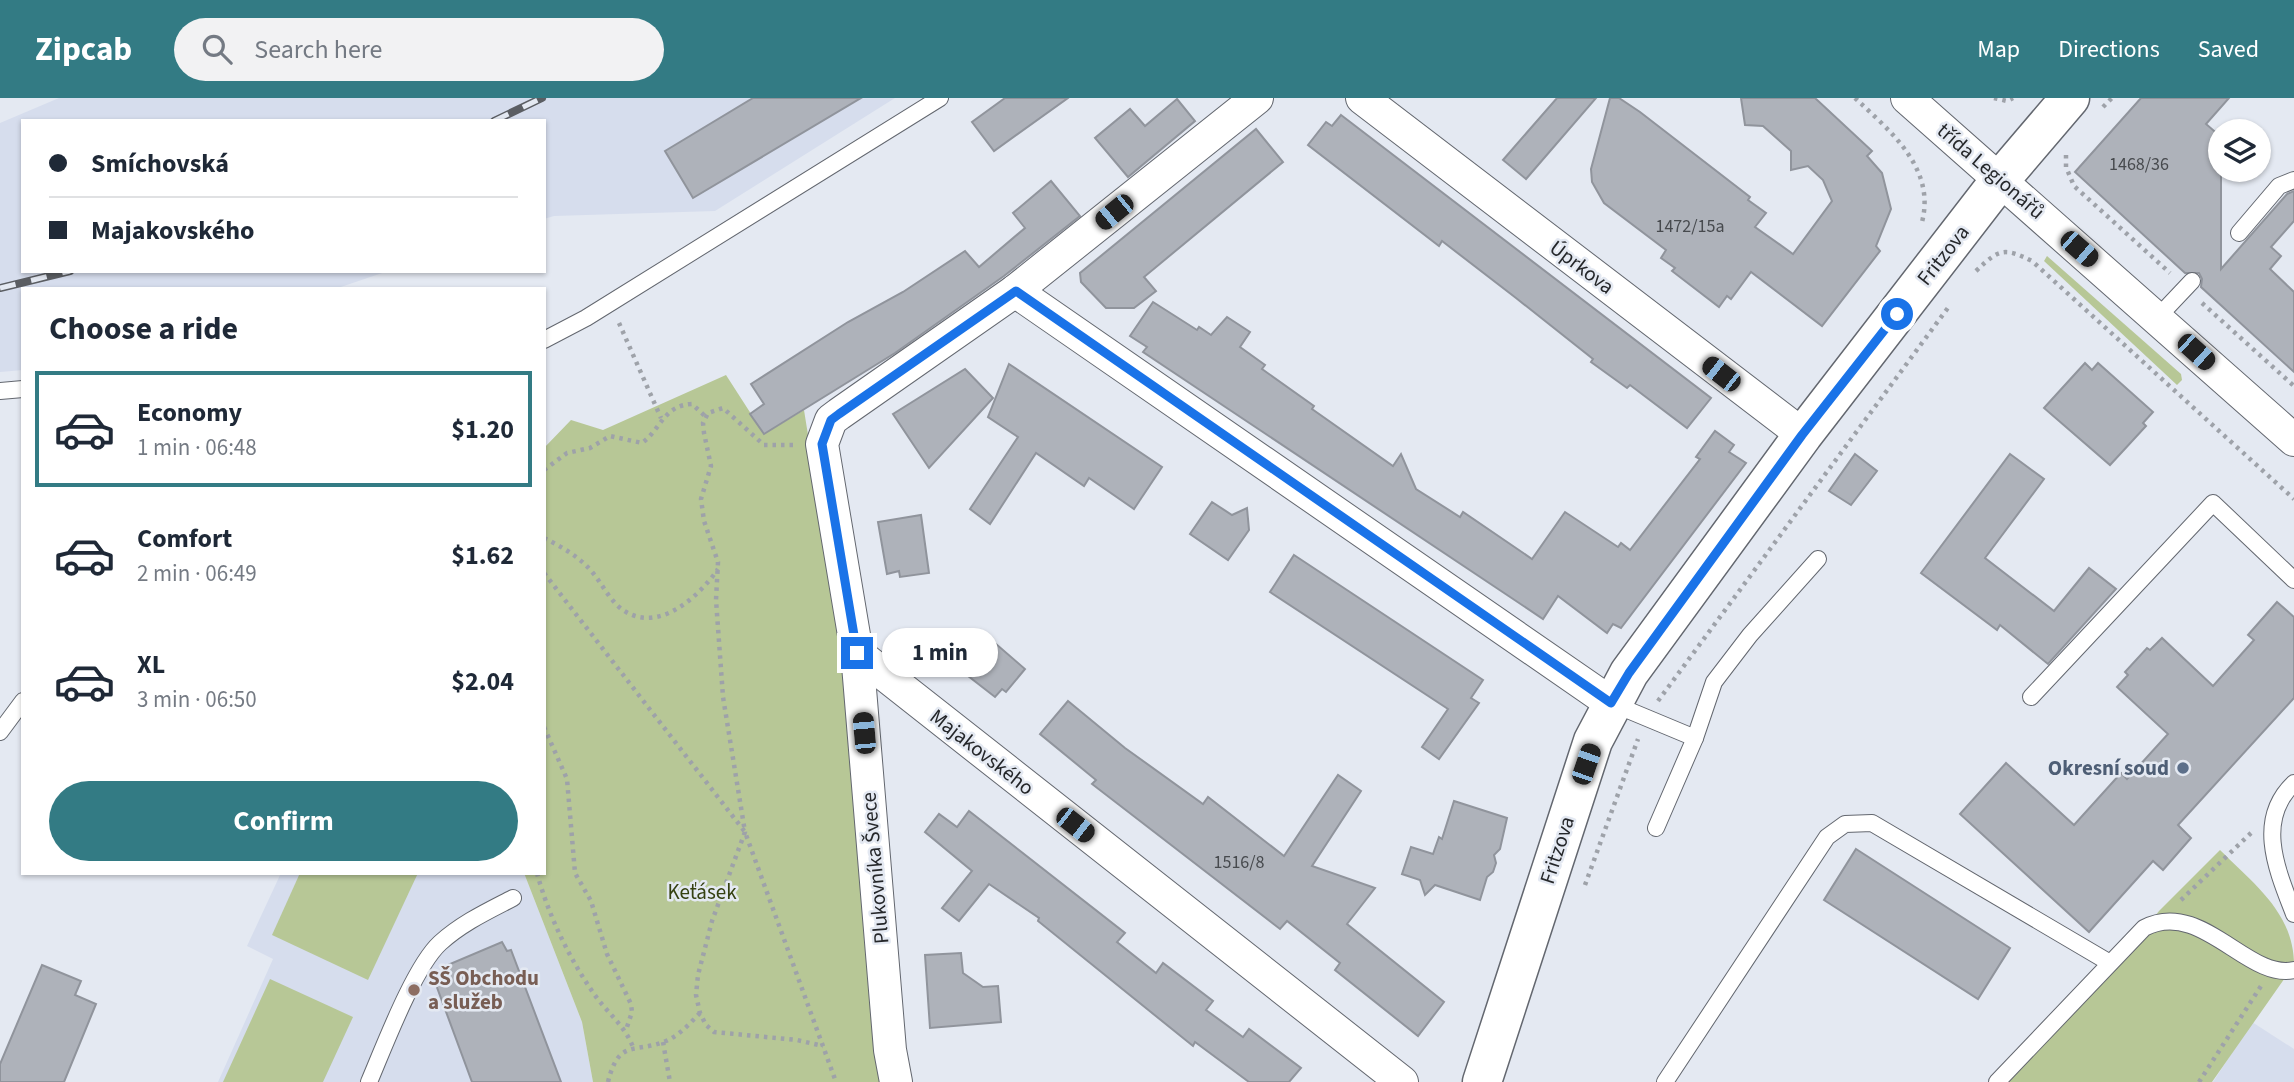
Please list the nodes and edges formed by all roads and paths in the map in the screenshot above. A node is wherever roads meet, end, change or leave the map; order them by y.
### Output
1 (940, 98) edge
2 (1257, 98) edge
3 (1362, 98) edge
4 (1855, 98) edge
5 (1907, 98) edge
6 (1994, 98) edge
7 (2013, 98) edge
8 (2070, 98) edge
9 (2069, 145) dead end
10 (2000, 180) junction
11 (2294, 180) edge
12 (1919, 233) dead end
13 (2239, 233) dead end
14 (1973, 273) dead end
15 (2189, 284) junction
16 (1016, 291) junction
17 (610, 303) junction
18 (2157, 317) junction
19 (546, 339) edge
20 (2294, 386) edge
21 (21, 389) edge
22 (0, 391) edge
23 (706, 417) junction
24 (662, 418) junction
25 (1802, 435) junction
26 (2294, 440) edge
27 (800, 445) dead end
28 (546, 469) edge
29 (2294, 499) edge
30 (546, 539) edge
31 (1818, 559) dead end
32 (718, 569) junction
33 (546, 576) edge
34 (2294, 580) edge
35 (857, 653) junction
36 (2031, 698) dead end
37 (1611, 703) junction
38 (21, 704) edge
39 (0, 732) edge
40 (546, 732) edge
41 (1695, 738) junction
42 (2294, 783) edge
43 (2271, 819) junction
44 (1656, 828) dead end
45 (745, 832) junction
46 (538, 875) edge
47 (513, 898) dead end
48 (2294, 914) edge
49 (2164, 920) junction
50 (2110, 963) junction
51 (2273, 969) junction
52 (2294, 970) edge
53 (700, 1013) junction
54 (626, 1030) junction
55 (663, 1042) junction
56 (822, 1046) junction
57 (633, 1047) junction
58 (369, 1082) edge
59 (608, 1082) edge
60 (670, 1082) edge
61 (836, 1082) edge
62 (896, 1082) edge
63 (1402, 1082) edge
64 (1482, 1082) edge
65 (1665, 1082) edge
66 (1997, 1082) edge
67 (2199, 1082) edge

1 - 17 lane
2 - 16 street
3 - 25 street, Úprkova
4 - 12 path
5 - 10 street, třída Legionářů
6 - 7 path
8 - 10 street, Fritzova
9 - 15 path
10 - 18 street, třída Legionářů
10 - 25 street, Fritzova
11 - 13 lane
14 - 29 path
15 - 18 lane
15 - 20 path
16 - 35 street
16 - 37 street
17 - 19 lane
17 - 24 path
18 - 26 street, třída Legionářů
21 - 22 lane
23 - 24 path
23 - 27 path
23 - 32 path
24 - 28 path
25 - 37 street, Fritzova
30 - 32 path
31 - 41 lane
32 - 45 path
33 - 45 path
34 - 36 lane
35 - 62 street, Plukovníka Švece
35 - 63 street, Majakovského
37 - 41 lane
37 - 64 street, Fritzova
38 - 39 lane
40 - 54 path
41 - 44 lane
42 - 43 lane
43 - 48 lane
43 - 49 path
45 - 53 path
45 - 56 path
46 - 54 path
47 - 58 lane
49 - 50 lane
49 - 51 lane
50 - 65 lane
50 - 66 lane
51 - 52 lane
51 - 67 path
53 - 55 path
53 - 56 path
54 - 57 path
55 - 57 path
55 - 60 path
56 - 61 path
57 - 59 path

